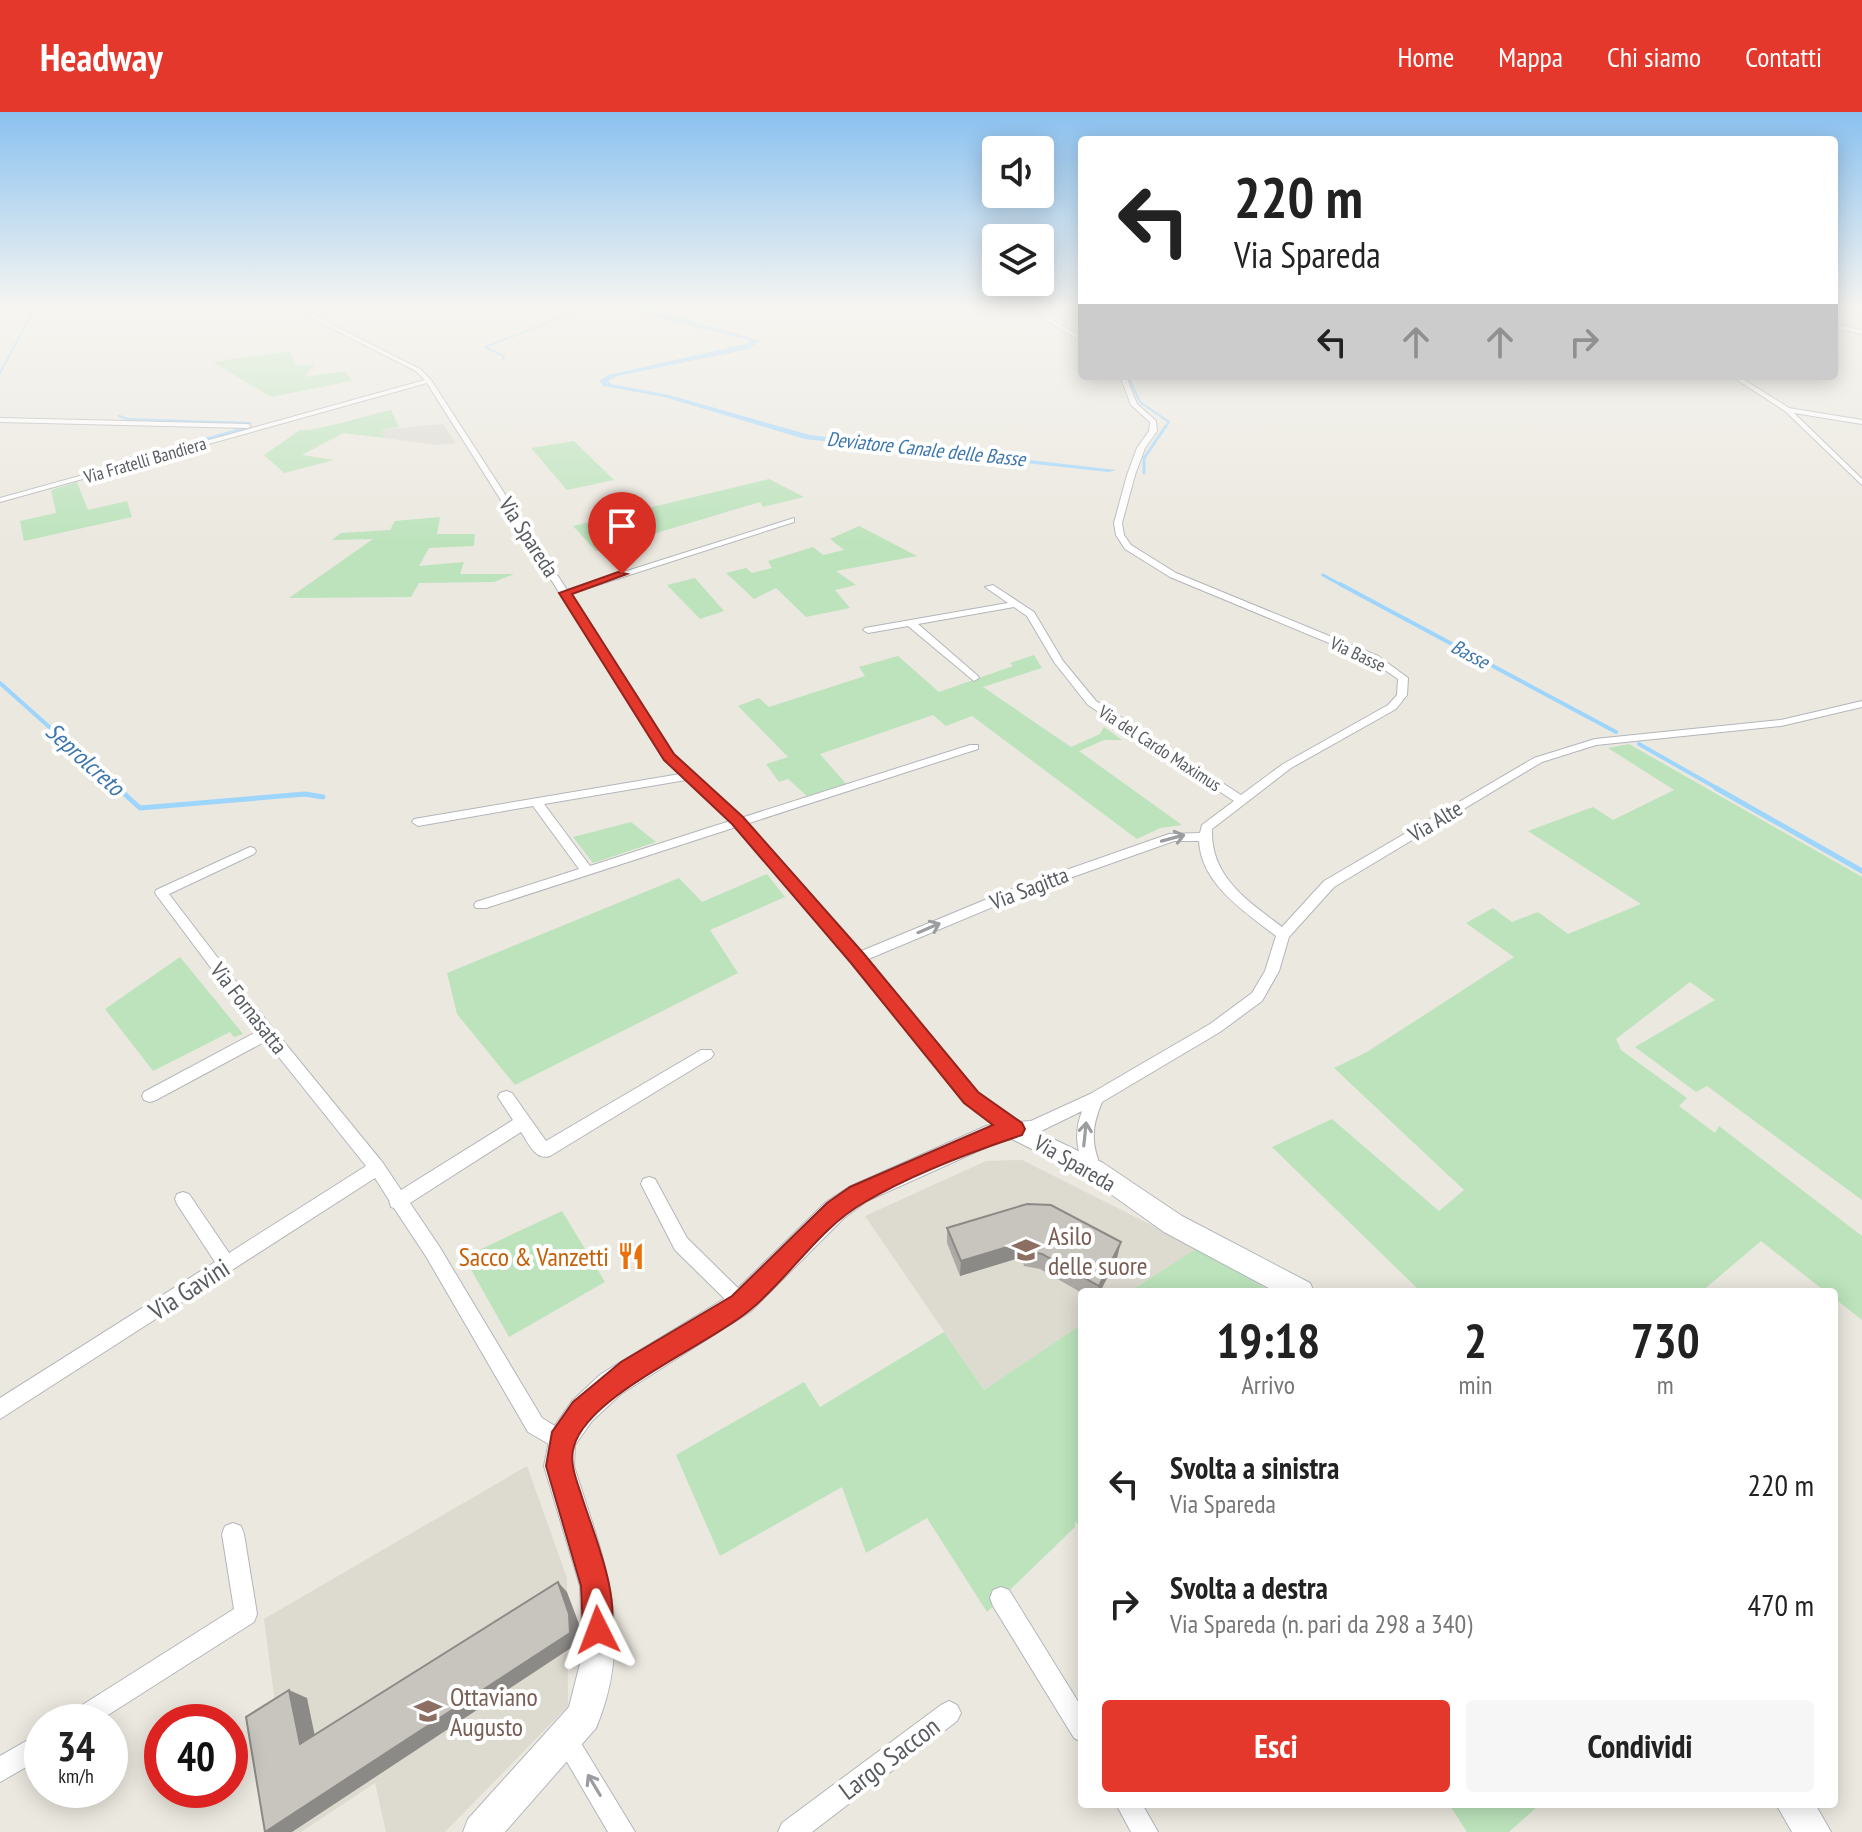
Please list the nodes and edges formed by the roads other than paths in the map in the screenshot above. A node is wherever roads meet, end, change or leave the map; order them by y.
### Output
1 (413, 385) edge
2 (432, 385) edge
3 (1127, 385) edge
4 (1748, 385) edge
5 (1787, 410) junction
6 (0, 420) edge
7 (1862, 422) edge
8 (258, 428) junction
9 (1862, 483) edge
10 (0, 500) edge
11 (791, 520) dead end
12 (990, 587) dead end
13 (565, 593) junction
14 (1017, 604) junction
15 (912, 624) junction
16 (868, 630) dead end
17 (974, 678) dead end
18 (1862, 704) edge
19 (974, 747) dead end
20 (688, 776) junction
21 (1240, 800) junction
22 (536, 802) junction
23 (737, 821) junction
24 (418, 822) dead end
25 (1205, 837) junction
26 (250, 851) dead end
27 (587, 871) junction
28 (481, 905) dead end
29 (1283, 935) junction
30 (857, 958) junction
31 (268, 1033) junction
32 (706, 1054) dead end
33 (150, 1096) dead end
34 (506, 1097) dead end
35 (1096, 1098) junction
36 (523, 1122) junction
37 (1014, 1129) junction
38 (377, 1168) junction
39 (1095, 1170) junction
40 (649, 1184) dead end
41 (183, 1199) dead end
42 (397, 1202) junction
43 (227, 1264) junction
44 (1293, 1288) edge
45 (741, 1303) junction
46 (0, 1409) edge
47 (561, 1441) junction
48 (233, 1534) dead end
49 (1001, 1598) dead end
50 (104, 1704) edge
51 (949, 1713) dead end
52 (1078, 1723) edge
53 (565, 1738) junction
54 (24, 1755) edge
55 (0, 1770) edge
56 (1130, 1808) edge
57 (1797, 1808) edge
58 (481, 1832) edge
59 (622, 1832) edge
60 (791, 1832) edge
61 (1145, 1832) edge
62 (1813, 1832) edge

1 - 8 street, Via Fratelli Bandiera
2 - 13 street, Via Spareda
3 - 21 street, Via Basse
4 - 5 street
5 - 7 street
5 - 9 street
6 - 8 street
8 - 10 street, Via Fratelli Bandiera
11 - 13 street
12 - 14 street, Via del Cardo Maximus
13 - 20 street, Via Spareda
14 - 15 street
14 - 21 street, Via del Cardo Maximus
15 - 16 street
15 - 17 street
18 - 29 street, Via Alte
19 - 23 street
20 - 22 street
20 - 23 street, Via Spareda
21 - 25 street, Via Basse
22 - 24 street
22 - 27 street
23 - 27 street
23 - 30 street, Via Spareda
25 - 29 street
30 -> 25 street, Via Sagitta
26 - 31 street, Via Fornasatta
27 - 28 street
29 - 35 street, Via Alte
30 - 37 street, Via Spareda
31 - 33 street
31 - 38 street, Via Fornasatta
32 - 36 street
34 - 36 street
35 - 37 street, Via Alte
39 -> 35 street
36 - 42 street
37 - 39 street, Via Spareda
37 - 45 street
38 - 42 street, Via Fornasatta
38 - 43 street, Via Gavini
39 - 44 street, Via Spareda
40 - 45 street
41 - 43 street
42 - 47 street, Via Fornasatta
43 - 46 street, Via Gavini
45 - 47 street
47 - 53 street
48 - 50 street
49 - 52 street
51 - 60 street, Largo Saccon
53 - 58 street
59 -> 53 street
54 - 55 street
56 - 61 street
57 - 62 street

